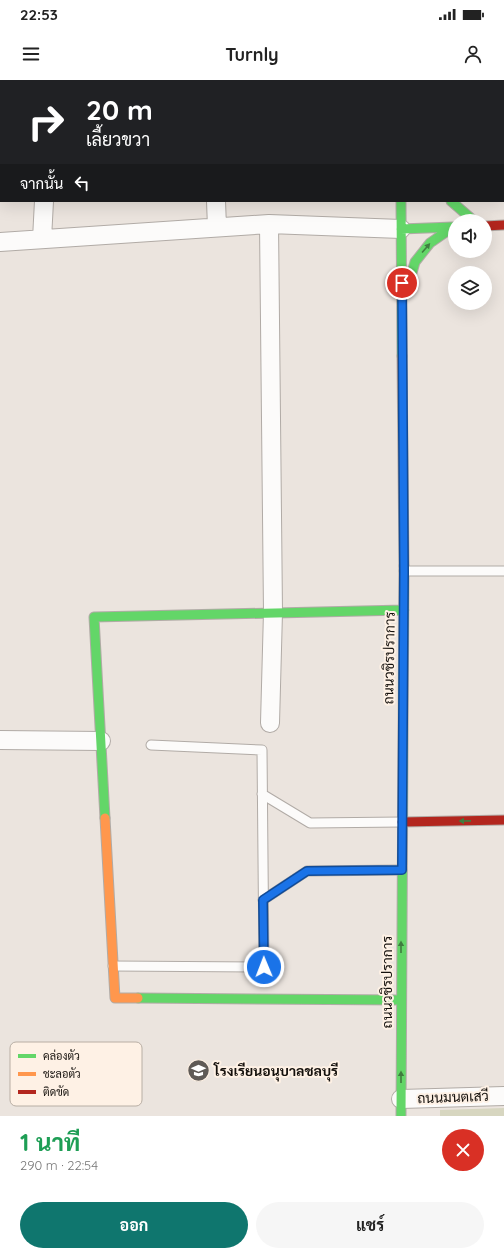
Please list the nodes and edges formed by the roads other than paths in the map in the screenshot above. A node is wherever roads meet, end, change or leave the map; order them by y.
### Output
1 (44, 202) edge
2 (216, 202) edge
3 (401, 202) edge
4 (452, 202) edge
5 (466, 214) edge
6 (269, 224) junction
7 (504, 225) edge
8 (492, 226) edge
9 (217, 227) junction
10 (448, 227) edge
11 (401, 229) junction
12 (448, 231) edge
13 (42, 240) junction
14 (0, 242) edge
15 (402, 309) junction
16 (404, 571) junction
17 (504, 571) edge
18 (404, 610) junction
19 (273, 612) junction
20 (270, 723) dead end
21 (0, 740) edge
22 (101, 741) junction
23 (151, 745) dead end
24 (262, 794) junction
25 (504, 820) edge
26 (402, 822) junction
27 (402, 870) junction
28 (263, 900) junction
29 (113, 966) junction
30 (401, 1000) junction
31 (504, 1096) edge
32 (401, 1107) edge

1 - 13 street
2 - 9 street
3 - 11 street, ถนนวชิรปราการ
4 - 5 street
6 - 9 street
6 - 11 street
6 - 19 street
7 - 8 street
9 - 13 street
10 - 11 street
11 - 15 street, ถนนวชิรปราการ
15 -> 12 street
13 - 14 street
15 - 16 street, ถนนวชิรปราการ
16 - 17 lane
16 - 18 street, ถนนวชิรปราการ
18 - 19 street
18 - 26 street, ถนนวชิรปราการ
19 - 20 street
19 - 22 street
21 - 22 street
22 - 29 street
23 - 24 lane
24 - 26 lane
24 - 28 lane
25 -> 26 street
26 - 27 street, ถนนวชิรปราการ
27 - 28 lane
30 -> 27 street, ถนนวชิรปราการ
28 - 29 lane
29 - 30 street
32 -> 30 street, ถนนวชิรปราการ
31 - 32 street, ถนนมนตเสวี

